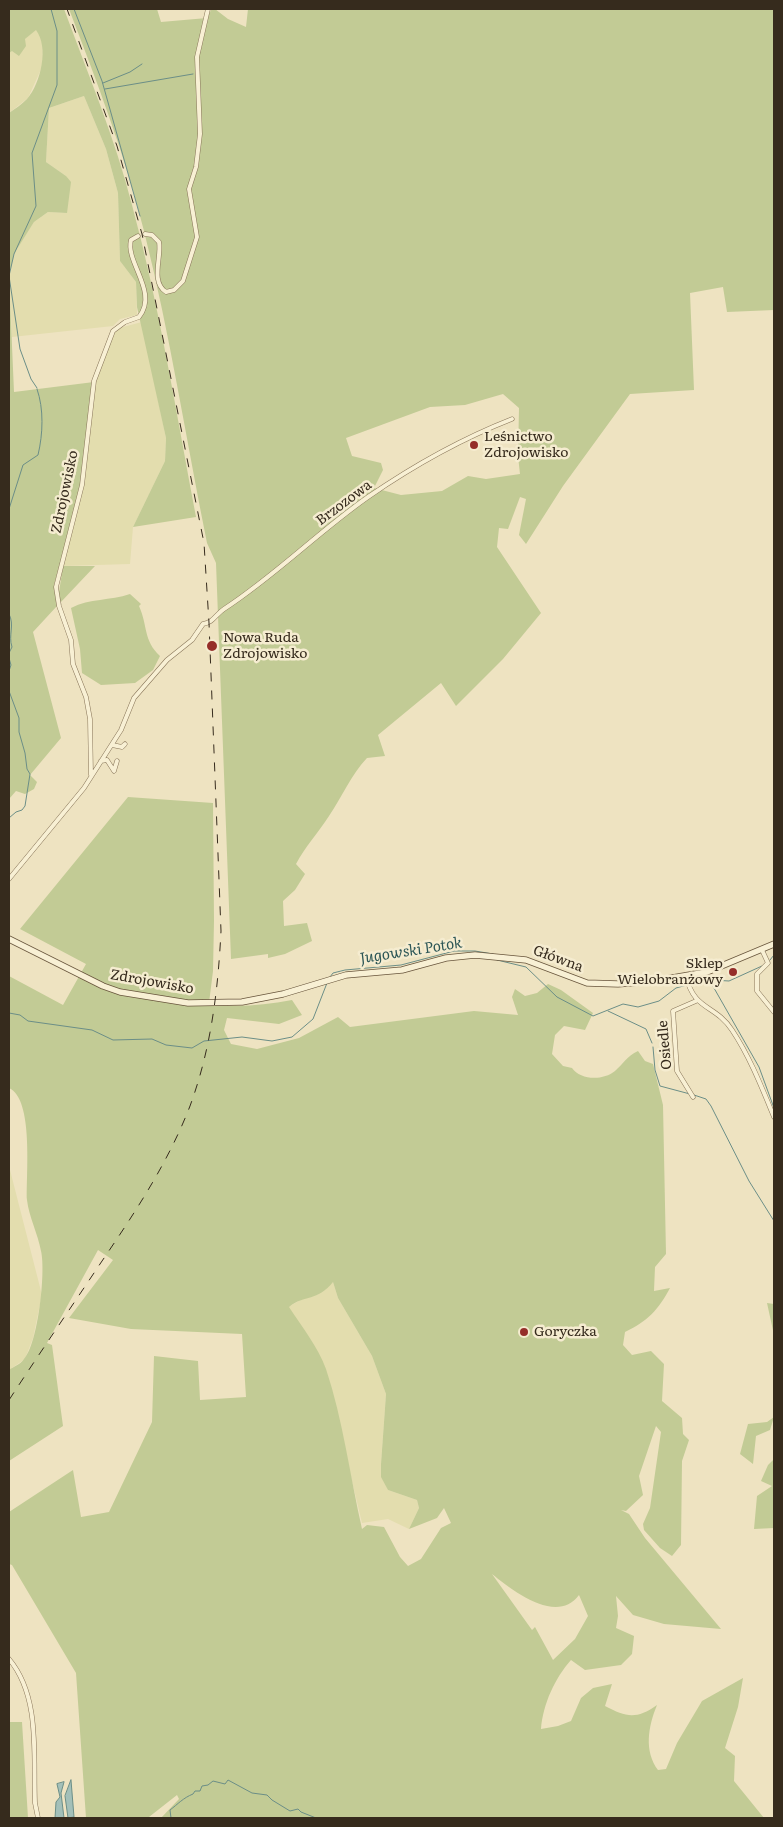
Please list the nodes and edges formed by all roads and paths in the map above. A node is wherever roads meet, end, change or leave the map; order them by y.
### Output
1 (208, 9) edge
2 (145, 234) dead end
3 (138, 236) dead end
4 (512, 420) dead end
5 (126, 744) dead end
6 (112, 745) junction
7 (101, 762) junction
8 (117, 762) dead end
9 (91, 775) junction
10 (9, 879) edge
11 (9, 938) edge
12 (774, 944) edge
13 (762, 950) junction
14 (687, 979) junction
15 (696, 1001) junction
16 (242, 1002) joint
17 (774, 1012) edge
18 (692, 1095) dead end
19 (774, 1118) edge
20 (9, 1659) edge
21 (38, 1818) edge

1 - 2 street
3 - 9 street, Zdrojowisko
4 - 6 street, Brzozowa
5 - 6 street
6 - 7 street
7 - 8 street
7 - 9 street
9 - 10 street
11 - 16 street, Zdrojowisko
12 - 13 street, Główna
13 - 14 street, Główna
13 - 17 street
14 - 15 street
14 - 16 street, Główna
15 - 18 street, Osiedle
15 - 19 street
20 - 21 street

